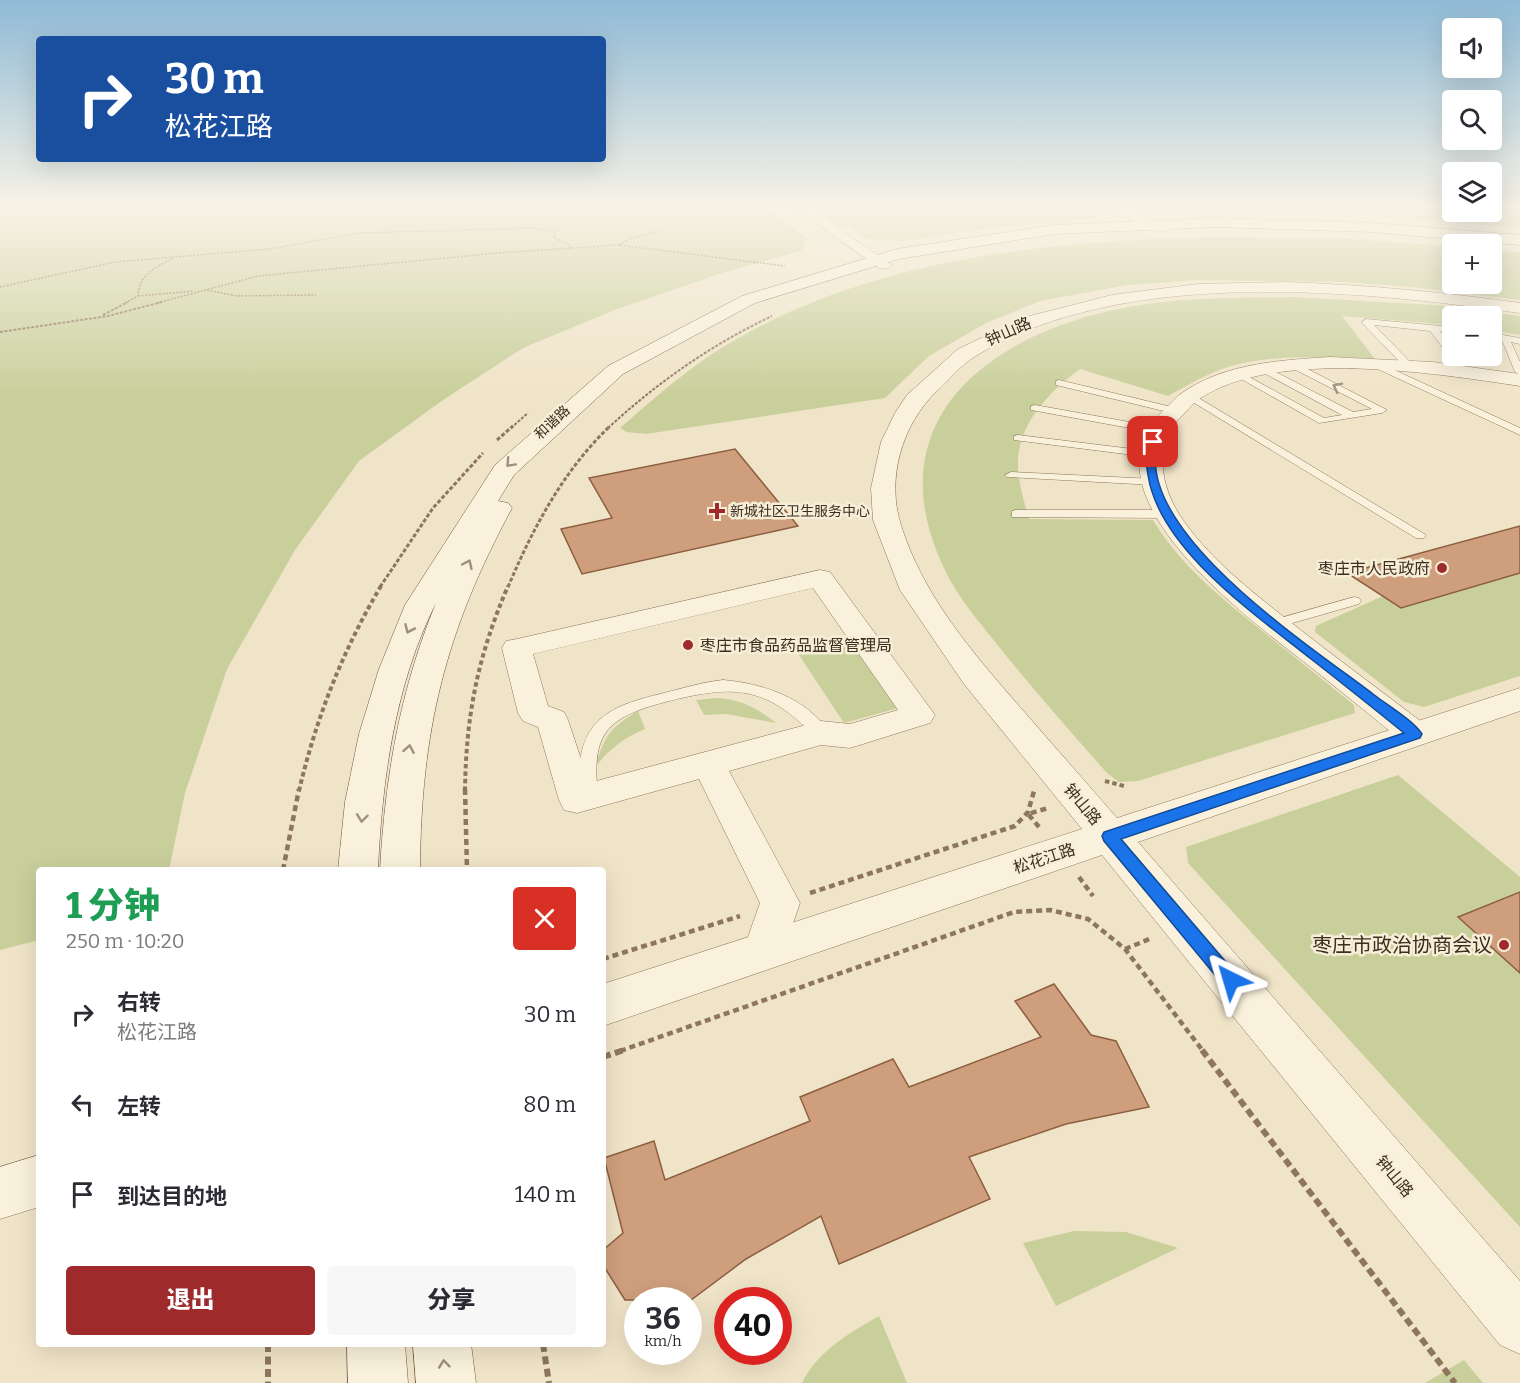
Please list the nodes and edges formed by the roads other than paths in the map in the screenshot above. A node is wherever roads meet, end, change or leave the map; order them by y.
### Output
1 (840, 270) edge
2 (858, 270) edge
3 (1520, 308) edge
4 (1432, 327) junction
5 (1442, 328) edge
6 (1502, 338) edge
7 (1505, 338) junction
8 (1442, 340) edge
9 (1520, 341) edge
10 (1442, 362) edge
11 (1372, 363) junction
12 (1293, 365) junction
13 (1409, 366) junction
14 (1476, 366) edge
15 (1263, 369) junction
16 (1520, 372) edge
17 (1239, 375) junction
18 (1520, 380) edge
19 (1059, 382) dead end
20 (1180, 403) junction
21 (1035, 408) dead end
22 (1352, 416) junction
23 (1157, 430) junction
24 (1520, 432) edge
25 (1018, 438) dead end
26 (1149, 454) junction
27 (1011, 475) dead end
28 (1154, 482) junction
29 (1016, 514) dead end
30 (1167, 514) junction
31 (1420, 535) dead end
32 (1354, 601) dead end
33 (1275, 624) junction
34 (1520, 699) edge
35 (821, 733) junction
36 (1415, 734) junction
37 (709, 765) junction
38 (590, 796) junction
39 (1110, 836) junction
40 (358, 867) edge
41 (400, 867) edge
42 (764, 951) junction
43 (606, 1004) edge
44 (36, 1181) edge
45 (0, 1193) edge
46 (1520, 1325) edge
47 (376, 1347) edge
48 (442, 1347) edge
49 (378, 1383) edge
50 (446, 1383) edge

1 -> 40 main road, 和谐路
41 -> 2 main road, 和谐路
3 - 39 main road, 钟山路
4 - 5 lane
4 - 8 lane
4 - 13 lane
6 - 7 lane
7 - 9 lane
7 - 16 lane
10 - 13 street
11 - 12 street
11 - 13 street
11 - 24 lane
12 - 15 street
22 -> 12 lane
14 - 18 street
15 - 17 street
15 - 22 lane
17 - 20 street
17 - 22 lane
19 - 20 lane
20 - 23 street
20 - 31 lane
21 - 23 lane
23 - 26 street
25 - 26 lane
26 - 28 street
27 - 28 lane
28 - 30 street
29 - 30 lane
30 - 33 street
32 - 33 lane
33 - 36 street
34 - 36 main road, 松花江路
35 - 37 street
35 - 38 lane
35 - 38 street
36 - 39 main road, 松花江路
37 - 38 street
37 - 42 street
39 - 42 main road, 松花江路
39 - 46 main road, 钟山路
42 - 43 main road, 松花江路
44 - 45 main road
47 - 49 main road
50 -> 48 main road

